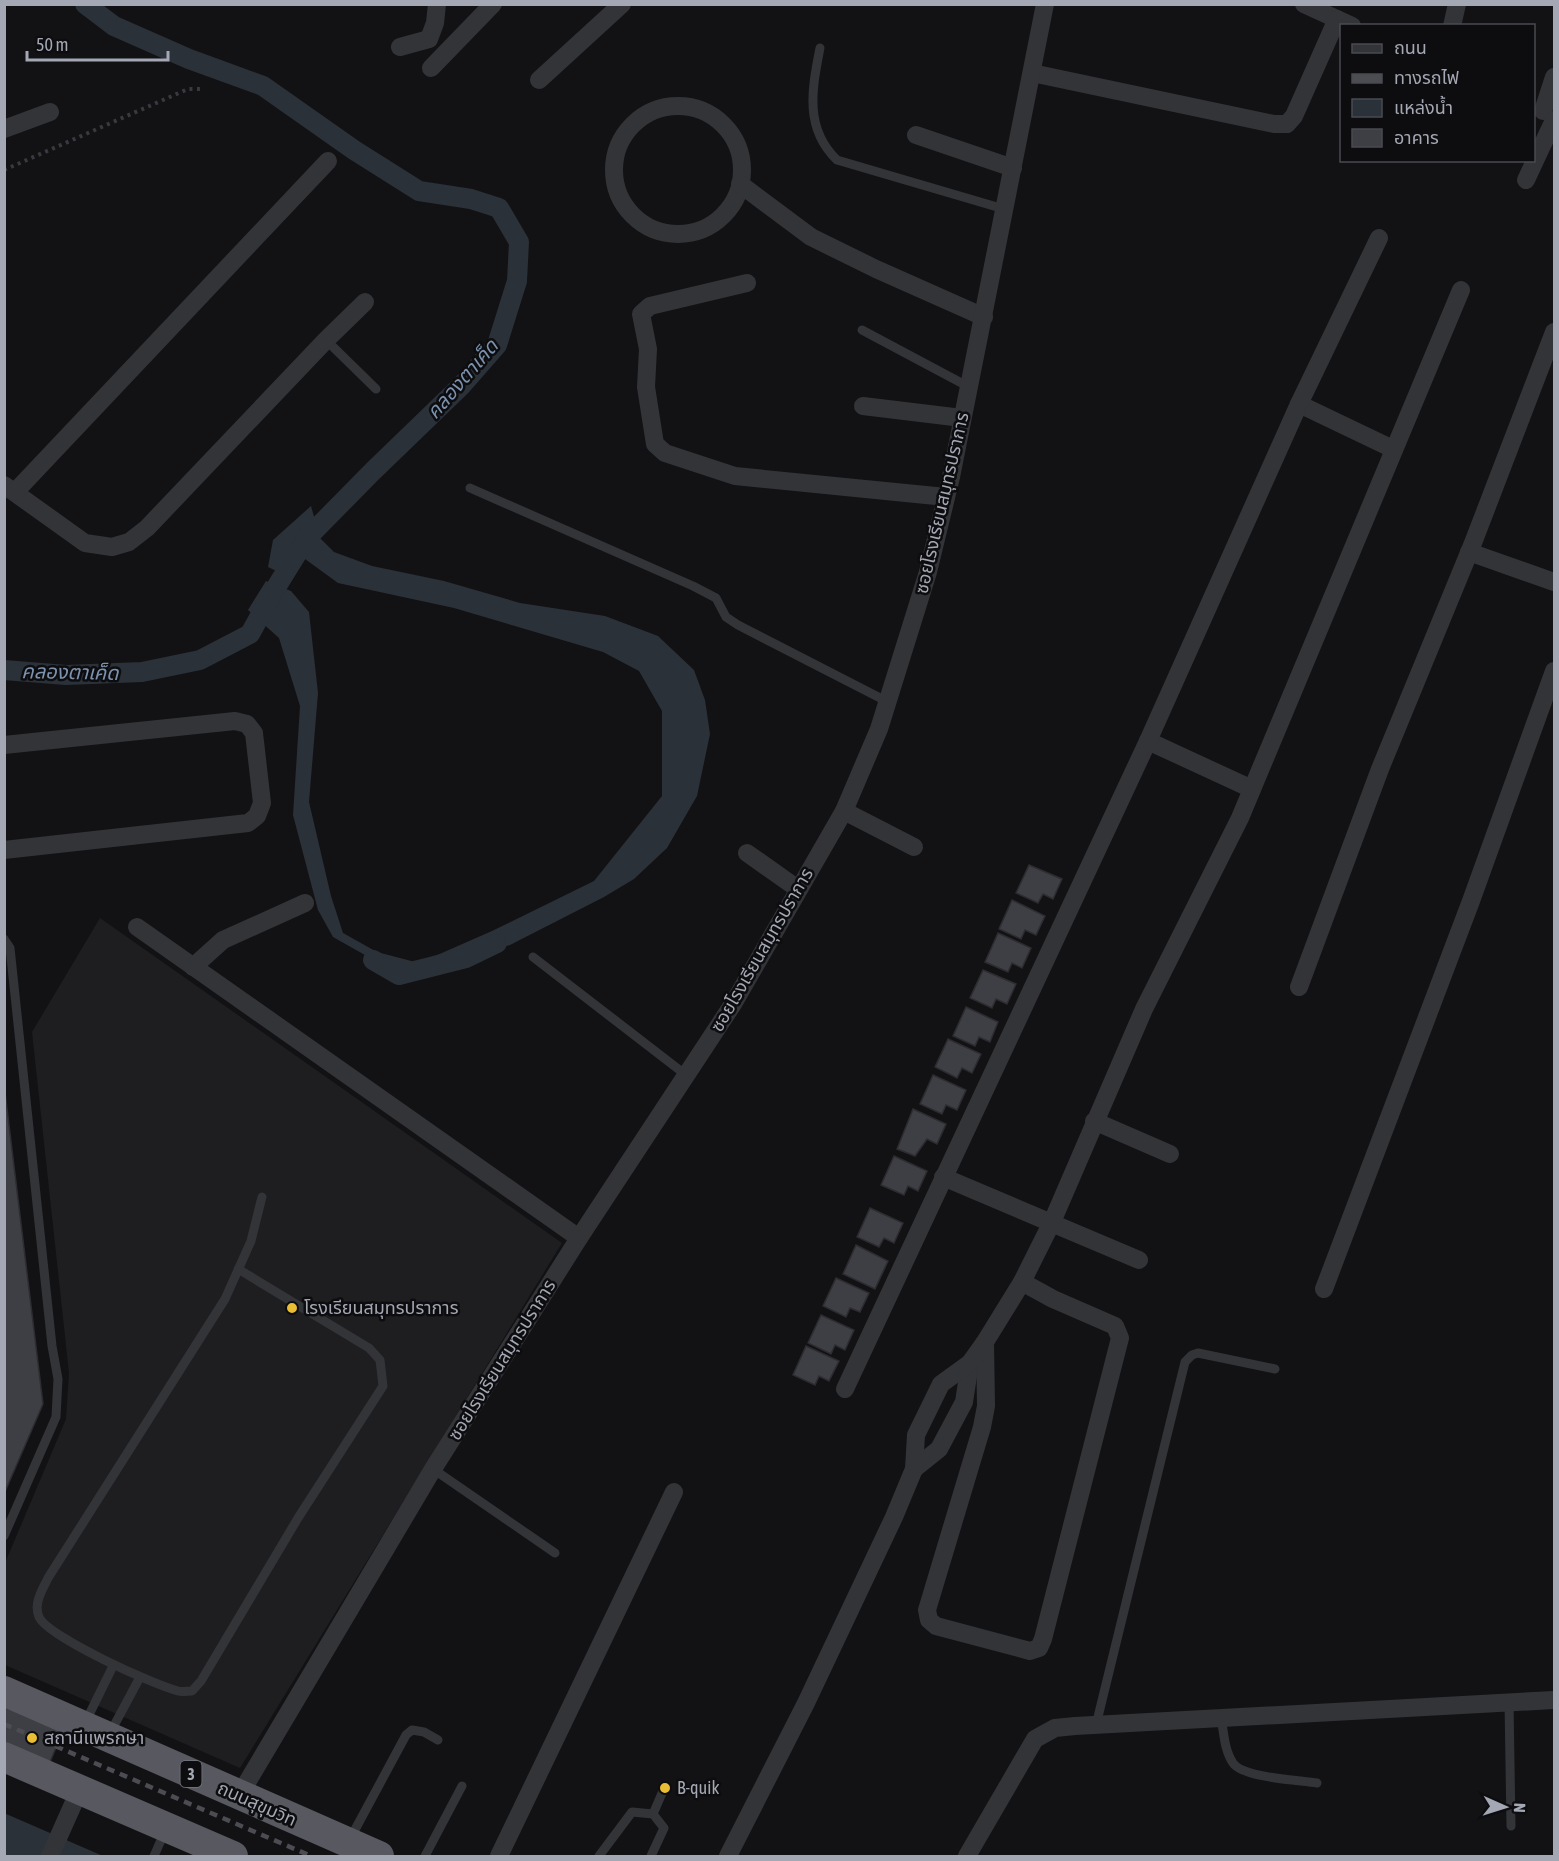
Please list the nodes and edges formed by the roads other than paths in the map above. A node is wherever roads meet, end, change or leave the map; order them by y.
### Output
1 (437, 4) edge
2 (493, 4) edge
3 (622, 4) edge
4 (1045, 4) edge
5 (1304, 4) edge
6 (1457, 4) edge
7 (1344, 22) edge
8 (1452, 24) edge
9 (1340, 30) edge
10 (400, 47) dead end
11 (820, 48) dead end
12 (431, 68) dead end
13 (1032, 73) junction
14 (1554, 77) edge
15 (539, 80) dead end
16 (50, 112) dead end
17 (1546, 114) edge
18 (4, 129) edge
19 (916, 135) dead end
20 (1535, 150) edge
21 (328, 161) dead end
22 (1531, 162) edge
23 (1013, 168) junction
24 (1526, 180) dead end
25 (740, 184) junction
26 (1004, 209) junction
27 (1379, 238) dead end
28 (747, 283) dead end
29 (1461, 290) dead end
30 (365, 302) dead end
31 (984, 317) junction
32 (862, 330) dead end
33 (1554, 332) edge
34 (326, 340) junction
35 (969, 387) junction
36 (376, 389) dead end
37 (1299, 404) junction
38 (863, 406) dead end
39 (963, 418) junction
40 (1393, 449) junction
41 (10, 488) edge
42 (470, 488) dead end
43 (946, 497) junction
44 (1469, 552) junction
45 (1554, 582) edge
46 (1554, 671) edge
47 (888, 702) junction
48 (1148, 741) junction
49 (4, 745) edge
50 (1252, 789) junction
51 (844, 812) junction
52 (914, 847) dead end
53 (4, 850) edge
54 (747, 854) dead end
55 (798, 889) junction
56 (305, 903) dead end
57 (137, 927) dead end
58 (4, 939) edge
59 (533, 957) dead end
60 (193, 967) junction
61 (1299, 987) dead end
62 (686, 1075) junction
63 (1095, 1121) junction
64 (1170, 1154) dead end
65 (943, 1177) junction
66 (262, 1197) dead end
67 (1052, 1222) junction
68 (579, 1238) junction
69 (1139, 1260) dead end
70 (238, 1269) junction
71 (1022, 1282) junction
72 (1324, 1289) dead end
73 (985, 1342) junction
74 (970, 1363) junction
75 (1275, 1369) dead end
76 (845, 1389) dead end
77 (433, 1469) junction
78 (914, 1469) junction
79 (674, 1492) dead end
80 (4, 1536) edge
81 (555, 1553) dead end
82 (113, 1666) junction
83 (140, 1677) junction
84 (4, 1691) edge
85 (1554, 1700) edge
86 (1509, 1702) junction
87 (1221, 1718) junction
88 (1096, 1725) junction
89 (96, 1731) junction
90 (438, 1740) dead end
91 (4, 1757) edge
92 (1317, 1783) dead end
93 (462, 1786) dead end
94 (80, 1791) junction
95 (663, 1791) dead end
96 (239, 1796) junction
97 (653, 1814) junction
98 (1511, 1826) dead end
99 (348, 1843) junction
100 (159, 1846) edge
101 (50, 1857) edge
102 (233, 1857) edge
103 (379, 1857) edge
104 (425, 1857) edge
105 (499, 1857) edge
106 (599, 1857) edge
107 (651, 1857) edge
108 (728, 1857) edge
109 (967, 1857) edge

1 - 10 street
2 - 12 street
3 - 15 street
4 - 13 street, ซอยโรงเรียนสมุทรปราการ
5 - 7 street
6 - 8 street
9 - 13 street
11 - 26 lane
13 - 23 street, ซอยโรงเรียนสมุทรปราการ
14 - 17 street
16 - 18 street
17 - 20 street
19 - 23 street
21 - 41 street
22 - 24 street
23 - 26 street, ซอยโรงเรียนสมุทรปราการ
25 - 25 street
25 - 31 street
26 - 31 street, ซอยโรงเรียนสมุทรปราการ
27 - 37 street
28 - 43 street
29 - 40 street
30 - 34 street
31 - 35 street, ซอยโรงเรียนสมุทรปราการ
32 - 35 lane
33 - 44 street
34 - 36 lane
34 - 41 street
35 - 39 street, ซอยโรงเรียนสมุทรปราการ
37 - 40 street
37 - 48 street
38 - 39 street
39 - 43 street, ซอยโรงเรียนสมุทรปราการ
40 - 50 street
42 - 47 lane
43 - 47 street, ซอยโรงเรียนสมุทรปราการ
44 - 45 street
44 - 61 street
46 - 72 street
47 - 51 street, ซอยโรงเรียนสมุทรปราการ
48 - 50 street
48 - 65 street
49 - 53 street
50 - 63 street
51 - 52 street
51 - 55 street, ซอยโรงเรียนสมุทรปราการ
54 - 55 street
55 - 62 street, ซอยโรงเรียนสมุทรปราการ
56 - 60 street
57 - 60 street
58 - 80 lane
59 - 62 lane
60 - 68 street
62 - 68 street, ซอยโรงเรียนสมุทรปราการ
63 - 64 street
63 - 67 street
65 - 67 street
65 - 76 street
66 - 70 lane
67 - 69 street
67 - 71 street
68 - 77 street, ซอยโรงเรียนสมุทรปราการ
70 - 82 lane
70 - 83 lane
71 - 73 street
71 - 73 street
73 - 74 street
74 - 78 street
74 - 78 street
75 - 88 lane
77 - 81 lane
77 - 96 street, ซอยโรงเรียนสมุทรปราการ
78 - 108 street
79 - 105 street
82 - 83 lane
82 - 89 lane
83 - 89 lane
84 - 89 highway, ถนนสุขุมวิท / 3
85 - 86 street
86 - 87 street
86 - 98 lane
87 - 88 street
87 - 92 lane
88 - 109 street
89 - 96 highway, ถนนสุขุมวิท / 3
90 - 99 lane
91 - 94 highway
93 - 104 lane
94 - 100 highway
94 - 101 street
95 - 97 lane
96 - 99 highway, ถนนสุขุมวิท / 3
97 - 106 lane
97 - 107 lane
99 - 103 highway, ถนนสุขุมวิท / 3
100 - 102 highway

